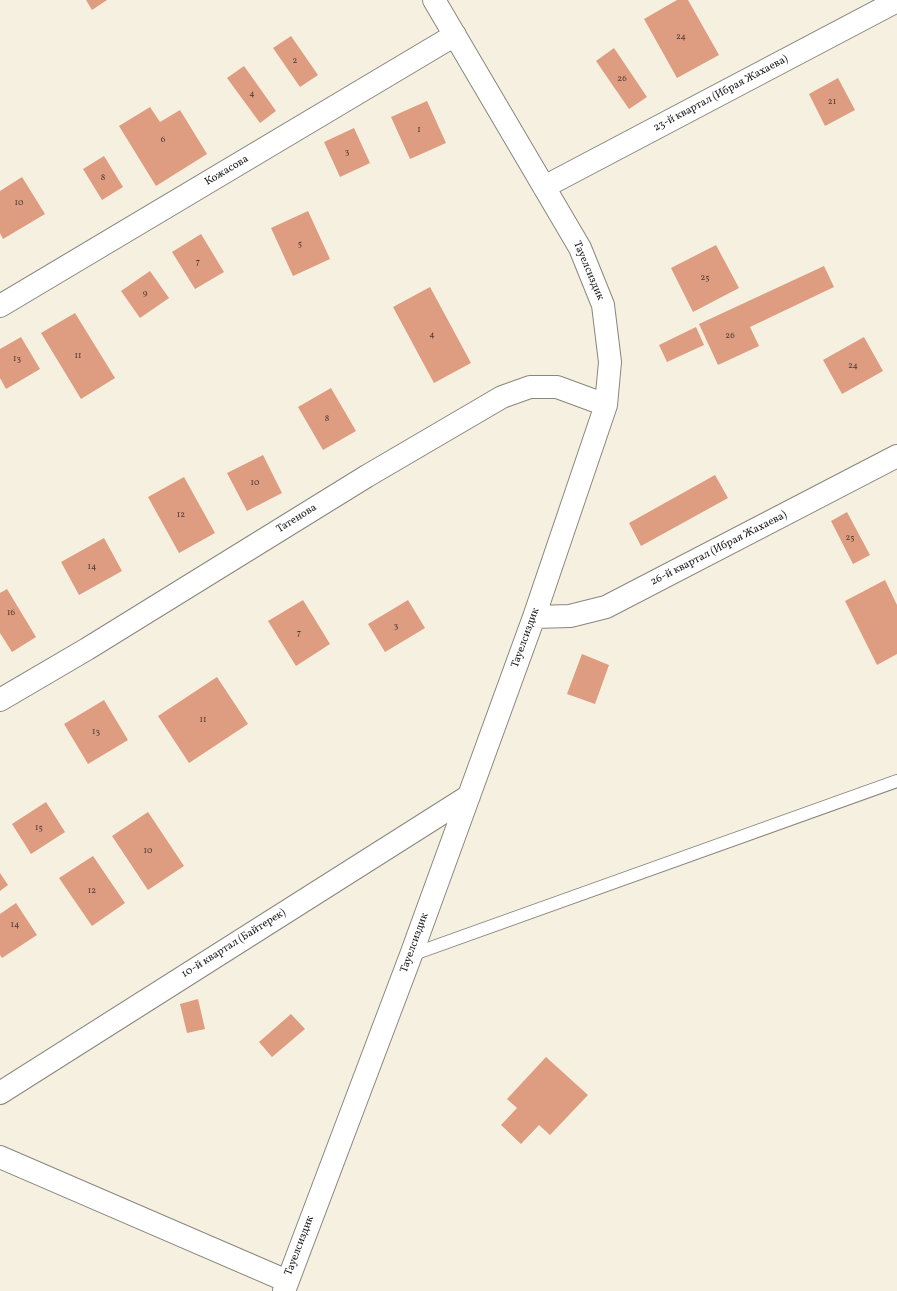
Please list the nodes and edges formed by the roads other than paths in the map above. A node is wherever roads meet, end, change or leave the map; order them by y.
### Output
1 (434, 0) edge
2 (897, 1) edge
3 (455, 35) junction
4 (544, 187) junction
5 (0, 306) edge
6 (606, 405) junction
7 (897, 456) edge
8 (534, 617) junction
9 (0, 700) edge
10 (897, 781) edge
11 (469, 796) junction
12 (411, 955) junction
13 (0, 1093) edge
14 (0, 1157) edge
15 (285, 1286) edge

1 - 3 street, Тауелсиздик
2 - 4 street, 23-й квартал (Ибрая Жахаева)
3 - 4 street, Тауелсиздик
3 - 5 street, Кожасова
4 - 6 street, Тауелсиздик
6 - 8 street, Тауелсиздик
6 - 9 street, Татенова
7 - 8 street, 26-й квартал (Ибрая Жахаева)
8 - 11 street, Тауелсиздик
10 - 12 lane
11 - 12 street, Тауелсиздик
11 - 13 street, 10-й квартал (Байтерек)
12 - 15 street, Тауелсиздик
14 - 15 street

